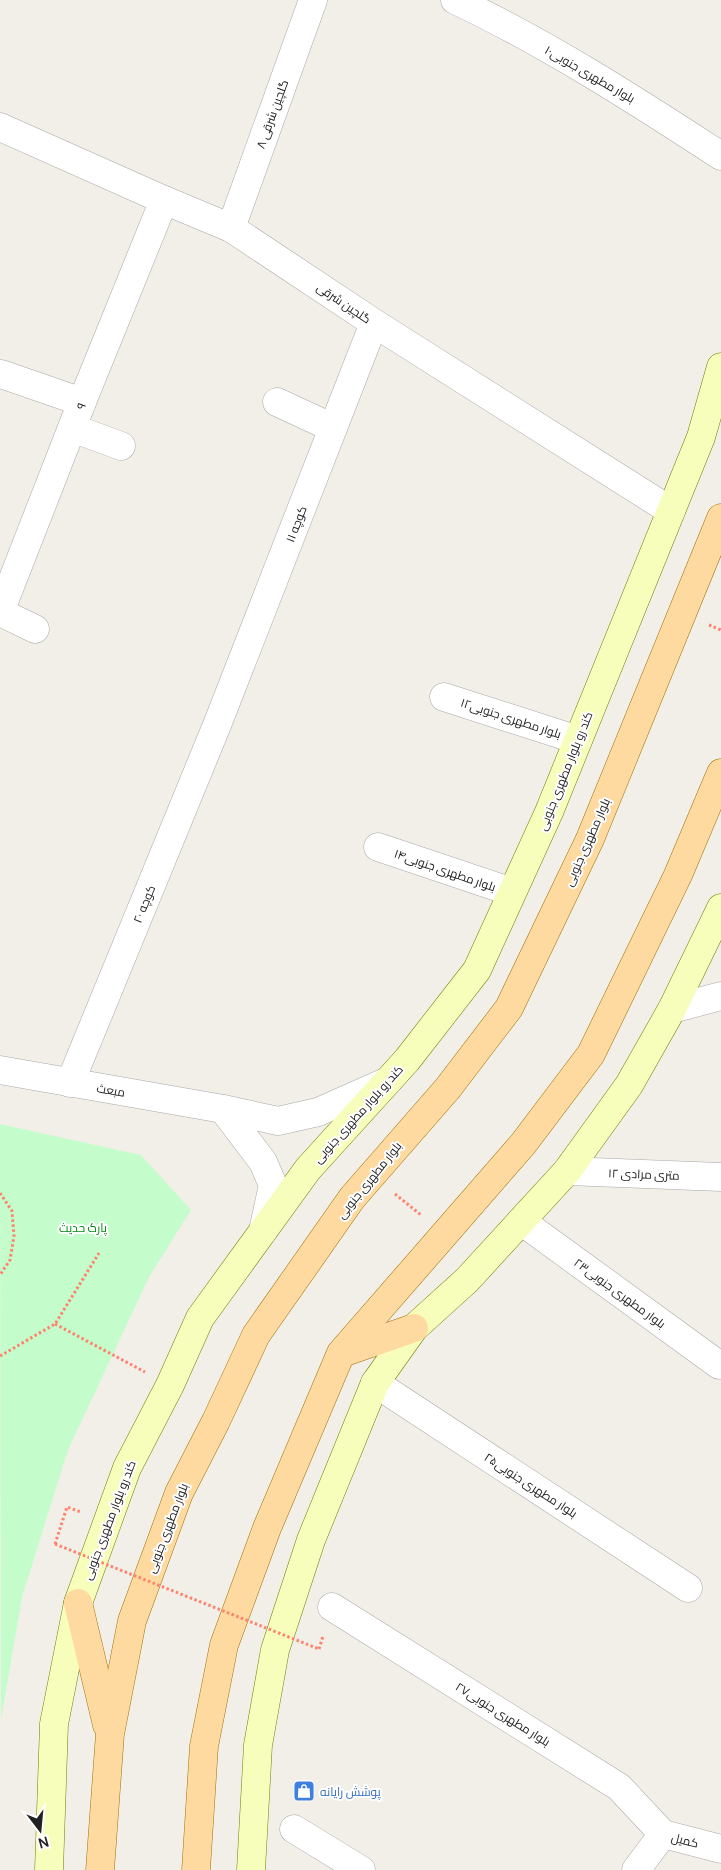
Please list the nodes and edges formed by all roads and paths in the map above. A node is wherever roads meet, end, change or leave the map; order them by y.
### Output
1 (313, 0) edge
2 (455, 0) edge
3 (0, 127) edge
4 (721, 156) edge
5 (164, 200) junction
6 (231, 228) junction
7 (374, 323) junction
8 (721, 368) edge
9 (1, 374) dead end
10 (82, 402) junction
11 (277, 402) dead end
12 (72, 428) junction
13 (333, 428) junction
14 (121, 446) dead end
15 (671, 511) junction
16 (721, 518) edge
17 (0, 612) edge
18 (35, 629) dead end
19 (444, 696) dead end
20 (217, 724) joint
21 (578, 740) junction
22 (721, 773) edge
23 (378, 847) dead end
24 (512, 892) junction
25 (721, 908) edge
26 (721, 996) edge
27 (672, 1009) junction
28 (0, 1070) edge
29 (388, 1081) junction
30 (70, 1083) junction
31 (223, 1109) junction
32 (567, 1171) junction
33 (372, 1175) junction
34 (721, 1177) edge
35 (0, 1193) edge
36 (521, 1221) junction
37 (263, 1231) junction
38 (444, 1234) junction
39 (99, 1253) dead end
40 (0, 1276) edge
41 (55, 1324) junction
42 (414, 1328) junction
43 (340, 1353) junction
44 (0, 1356) edge
45 (719, 1365) dead end
46 (374, 1383) junction
47 (170, 1385) junction
48 (67, 1507) dead end
49 (688, 1588) dead end
50 (78, 1603) junction
51 (332, 1607) dead end
52 (319, 1649) dead end
53 (110, 1734) junction
54 (294, 1829) dead end
55 (663, 1834) junction
56 (721, 1849) edge
57 (49, 1870) edge
58 (100, 1870) edge
59 (196, 1870) edge
60 (251, 1870) edge
61 (361, 1870) edge
62 (636, 1870) edge

1 - 6 street, ۸ گلچین شرقی
2 - 4 street, بلوار مطهری جنوبی۱۰
3 - 5 street, گلچین شرقی
5 - 6 street, گلچین شرقی
5 - 10 street, ۹
6 - 7 street, گلچین شرقی
7 - 13 street, کوچه ۱۱
7 - 15 street, گلچین شرقی
8 - 15 main road, کند رو بلوار مطهری جنوبی
9 - 10 street
10 - 12 street, ۹
11 - 13 street
12 - 14 street
12 - 17 street, ۹
13 - 20 street, کوچه ۱۱
15 - 21 main road, کند رو بلوار مطهری جنوبی
16 - 33 main road, بلوار مطهری جنوبی
17 - 18 street
19 - 21 street, بلوار مطهری جنوبی۱۲
20 - 30 street, کوچه ۲۰
21 - 24 main road, کند رو بلوار مطهری جنوبی
22 - 38 main road
23 - 24 street, بلوار مطهری جنوبی۱۴
24 - 29 main road, کند رو بلوار مطهری جنوبی
25 - 27 main road
26 - 27 street
27 - 32 main road
28 - 30 street, مبعث
29 - 31 street, مبعث
29 - 37 main road, کند رو بلوار مطهری جنوبی
30 - 31 street, مبعث
31 - 37 street
32 - 34 street, ۱۲ متری مرادی
32 - 36 main road
33 - 38 path
33 - 53 main road, بلوار مطهری جنوبی
35 - 40 path
36 - 42 main road
36 - 45 street, بلوار مطهری جنوبی۲۳
37 - 47 main road, کند رو بلوار مطهری جنوبی
38 - 43 main road
39 - 41 path
41 - 44 path
41 - 47 path
42 - 43 main road
42 - 46 main road
43 - 59 main road
46 - 49 street, بلوار مطهری جنوبی۲۵
46 - 60 main road
47 - 50 main road, کند رو بلوار مطهری جنوبی
48 - 52 path, bridge
50 - 53 main road
50 - 57 main road, کند رو بلوار مطهری جنوبی
51 - 55 street, بلوار مطهری جنوبی۲۷
53 - 58 main road, بلوار مطهری جنوبی
54 - 61 street
55 - 56 street, کمیل
55 - 62 street, کمیل

